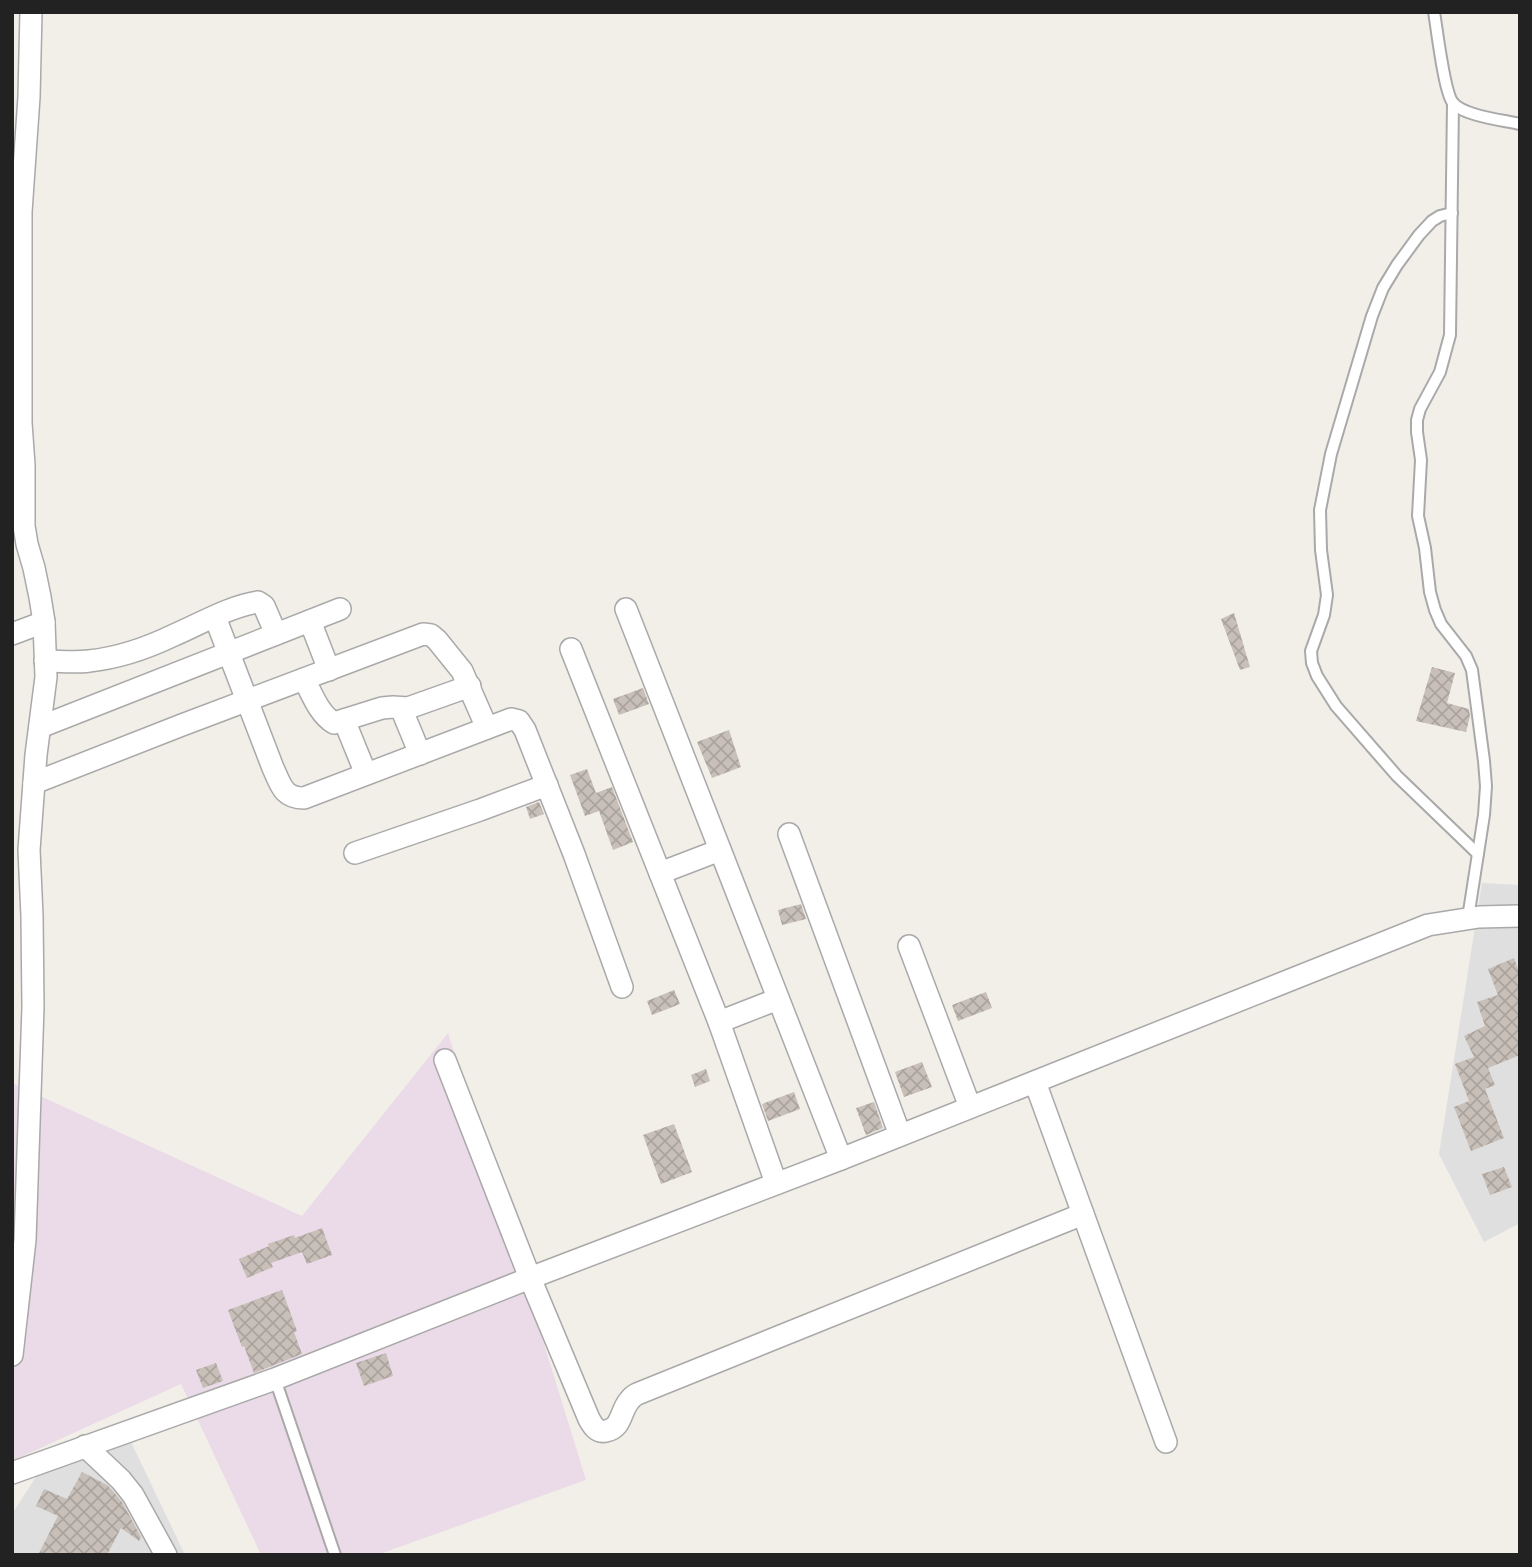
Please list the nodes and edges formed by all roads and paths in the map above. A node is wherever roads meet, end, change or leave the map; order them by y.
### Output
1 (31, 12) edge
2 (1434, 12) edge
3 (1452, 103) junction
4 (1520, 124) edge
5 (1452, 213) junction
6 (340, 609) dead end
7 (626, 609) dead end
8 (215, 617) junction
9 (310, 621) junction
10 (44, 622) junction
11 (12, 634) edge
12 (276, 634) junction
13 (571, 649) dead end
14 (228, 654) junction
15 (45, 661) junction
16 (328, 670) junction
17 (304, 679) junction
18 (470, 685) junction
19 (247, 701) junction
20 (401, 708) junction
21 (345, 720) junction
22 (40, 727) junction
23 (487, 728) junction
24 (420, 754) junction
25 (366, 774) junction
26 (34, 783) junction
27 (547, 785) junction
28 (789, 834) dead end
29 (720, 850) junction
30 (355, 853) dead end
31 (1478, 854) junction
32 (660, 873) junction
33 (1520, 916) edge
34 (1468, 918) junction
35 (909, 946) dead end
36 (622, 987) dead end
37 (778, 999) junction
38 (719, 1022) junction
39 (445, 1060) dead end
40 (1035, 1082) junction
41 (970, 1107) junction
42 (900, 1135) junction
43 (841, 1159) junction
44 (776, 1183) junction
45 (1083, 1214) junction
46 (530, 1278) junction
47 (12, 1355) edge
48 (275, 1379) junction
49 (1166, 1442) dead end
50 (85, 1446) junction
51 (12, 1473) edge
52 (166, 1555) edge
53 (335, 1555) edge

1 - 10 street
2 - 3 lane
3 - 4 lane
3 - 5 lane
5 - 31 lane
5 - 31 lane
6 - 9 street
7 - 29 street
8 - 12 street
8 - 14 street
8 - 15 street
9 - 12 street
9 - 16 street
10 - 11 street
10 - 15 street
12 - 14 street
13 - 32 street
14 - 19 street
14 - 22 street
15 - 22 street
16 - 17 street
16 - 18 street
17 - 19 street
17 - 21 street
18 - 20 street
18 - 23 street
19 - 25 street
19 - 26 street
20 - 21 street
20 - 24 street
21 - 25 street
22 - 26 street
23 - 24 street
23 - 27 street
24 - 25 street
26 - 47 street
27 - 30 street
27 - 36 street
28 - 42 street
29 - 32 street
29 - 37 street
31 - 34 lane
32 - 38 street
33 - 34 street
34 - 40 street
35 - 41 street
37 - 38 street
37 - 43 street
38 - 44 street
39 - 46 street
40 - 41 street
40 - 45 street
41 - 42 street
42 - 43 street
43 - 44 street
44 - 46 street
45 - 46 street
45 - 49 street
46 - 48 street
48 - 50 street
48 - 53 lane
50 - 51 street
50 - 52 street

